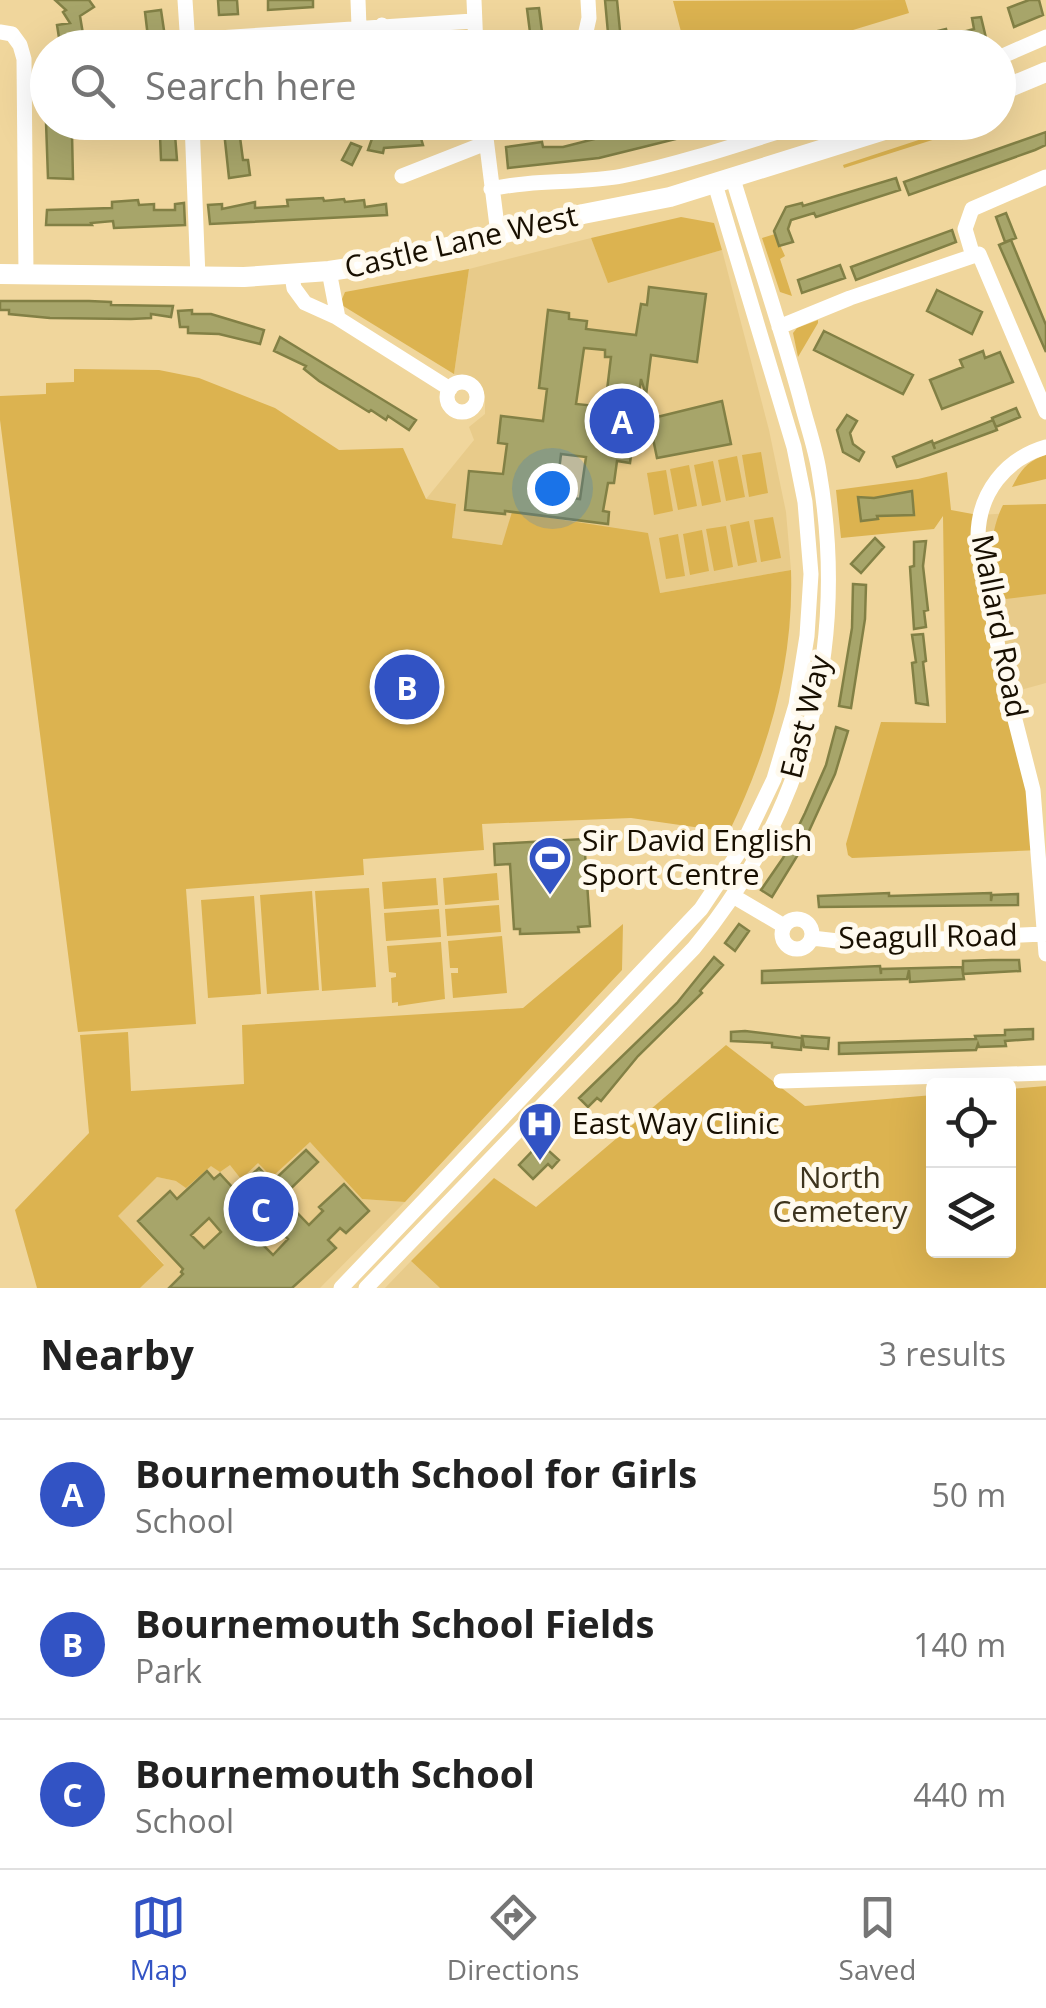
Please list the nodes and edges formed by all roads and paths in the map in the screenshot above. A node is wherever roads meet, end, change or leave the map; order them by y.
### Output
1 (185, 0) edge
2 (358, 0) edge
3 (474, 0) edge
4 (588, 0) edge
5 (473, 21) junction
6 (382, 25) junction
7 (360, 26) junction
8 (187, 30) edge
9 (322, 30) edge
10 (382, 30) edge
11 (474, 30) edge
12 (586, 30) edge
13 (0, 32) edge
14 (1046, 37) edge
15 (1016, 50) edge
16 (1046, 72) edge
17 (1016, 84) edge
18 (193, 140) edge
19 (486, 140) edge
20 (746, 140) edge
21 (854, 140) edge
22 (486, 143) junction
23 (402, 176) dead end
24 (1046, 178) edge
25 (724, 182) junction
26 (491, 189) junction
27 (498, 234) junction
28 (973, 256) junction
29 (329, 271) junction
30 (0, 274) edge
31 (26, 276) junction
32 (292, 276) junction
33 (198, 278) junction
34 (338, 318) junction
35 (779, 327) junction
36 (450, 389) dead end
37 (1046, 412) edge
38 (1046, 447) edge
39 (733, 896) junction
40 (1044, 934) edge
41 (1046, 954) edge
42 (1046, 1073) edge
43 (781, 1081) dead end
44 (341, 1288) edge
45 (366, 1288) edge

1 - 8 street
2 - 7 street
3 - 5 street
4 - 12 street
5 - 6 street
5 - 11 street
6 - 7 street
6 - 10 street
7 - 9 street
13 - 31 street
14 - 15 street
16 - 17 main road
18 - 33 street
19 - 22 street
20 - 26 street, Castle Lane West
21 - 25 main road, Castle Lane West
22 - 23 street
22 - 26 street
24 - 28 street
25 - 27 main road, Castle Lane West
25 - 35 street, East Way
25 - 44 street, East Way
26 - 27 street
27 - 29 main road, Castle Lane West
28 - 35 street
28 - 37 street
29 - 32 main road, Castle Lane West
29 - 34 street
30 - 31 main road, Castle Lane West
31 - 33 main road, Castle Lane West
32 - 33 main road, Castle Lane West
32 - 34 street
34 - 36 street
35 - 39 street, East Way
38 - 40 street, Mallard Road
39 - 40 street, Seagull Road
39 - 45 street, East Way
40 - 41 street, Mallard Road
42 - 43 street

